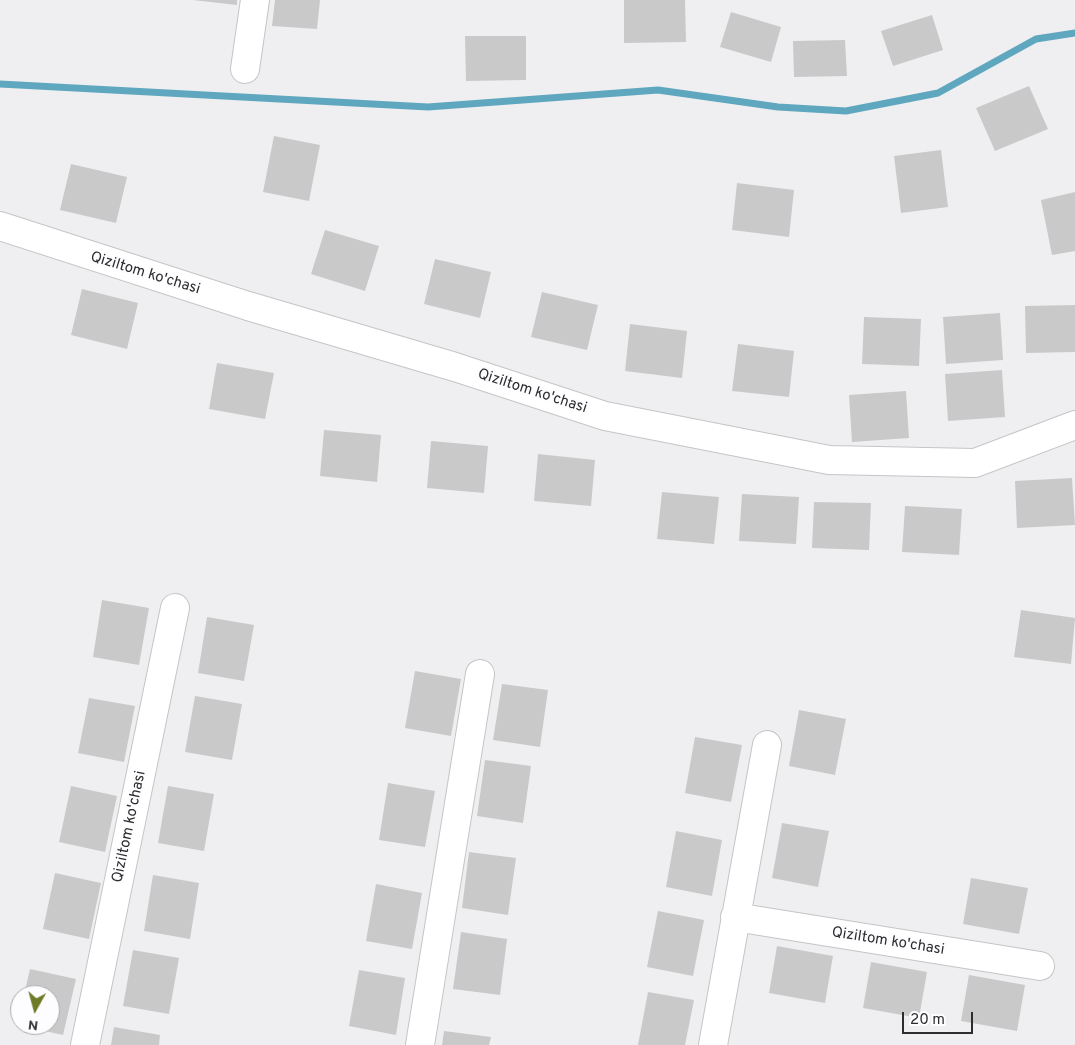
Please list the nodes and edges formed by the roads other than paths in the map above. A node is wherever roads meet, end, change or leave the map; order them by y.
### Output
1 (255, 0) edge
2 (245, 68) dead end
3 (0, 226) edge
4 (1075, 425) edge
5 (175, 608) dead end
6 (480, 674) dead end
7 (767, 744) dead end
8 (735, 917) junction
9 (1040, 966) dead end
10 (84, 1045) edge
11 (420, 1045) edge
12 (714, 1045) edge

1 - 2 street
3 - 4 street, Qiziltom ko'chasi
5 - 10 street, Qiziltom ko'chasi
6 - 11 street
7 - 8 street
8 - 9 street, Qiziltom ko'chasi
8 - 12 street

